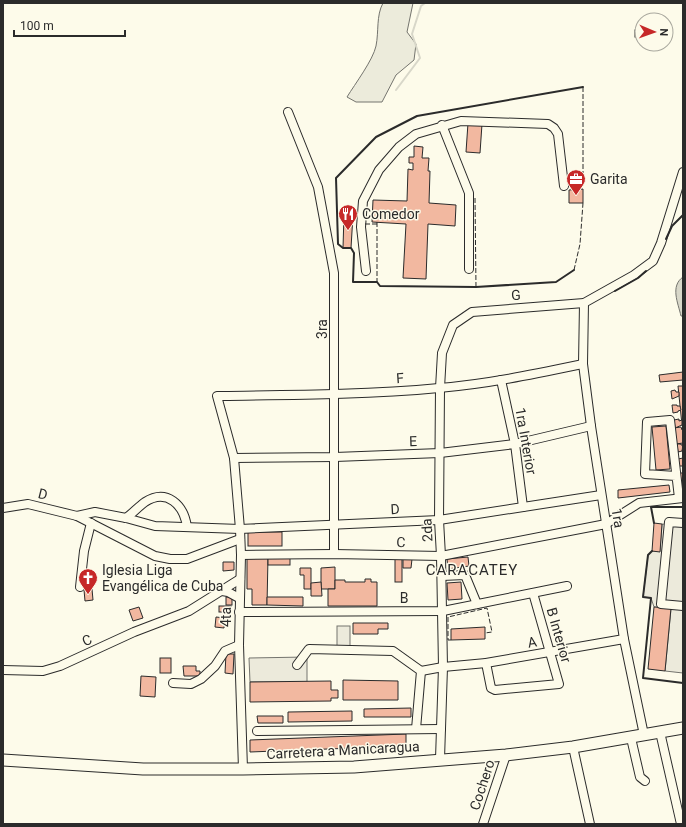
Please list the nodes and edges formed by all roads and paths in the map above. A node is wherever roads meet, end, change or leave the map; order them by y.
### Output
1 (288, 112) dead end
2 (442, 125) junction
3 (683, 172) edge
4 (564, 186) dead end
5 (469, 269) dead end
6 (366, 271) dead end
7 (584, 303) junction
8 (453, 325) joint
9 (583, 364) junction
10 (501, 380) junction
11 (440, 388) junction
12 (335, 395) junction
13 (217, 396) joint
14 (591, 426) junction
15 (514, 444) junction
16 (440, 453) junction
17 (335, 457) junction
18 (234, 458) junction
19 (676, 476) junction
20 (602, 495) junction
21 (681, 498) edge
22 (523, 507) junction
23 (3, 508) edge
24 (77, 516) junction
25 (126, 518) junction
26 (439, 520) junction
27 (91, 523) junction
28 (683, 523) edge
29 (606, 524) junction
30 (335, 525) junction
31 (187, 527) junction
32 (240, 529) junction
33 (240, 539) junction
34 (334, 554) junction
35 (241, 555) junction
36 (441, 556) junction
37 (442, 576) junction
38 (240, 580) junction
39 (567, 586) dead end
40 (80, 587) dead end
41 (222, 591) junction
42 (533, 593) junction
43 (239, 598) junction
44 (477, 604) junction
45 (683, 606) edge
46 (443, 611) junction
47 (239, 612) junction
48 (624, 639) junction
49 (239, 645) junction
50 (550, 652) junction
51 (486, 663) junction
52 (297, 666) dead end
53 (444, 667) junction
54 (3, 670) edge
55 (421, 671) junction
56 (173, 683) dead end
57 (683, 728) edge
58 (416, 729) junction
59 (441, 729) junction
60 (257, 731) dead end
61 (660, 732) junction
62 (644, 735) junction
63 (631, 738) junction
64 (573, 747) junction
65 (506, 755) junction
66 (440, 759) junction
67 (3, 760) edge
68 (243, 769) junction
69 (645, 781) dead end
70 (483, 824) edge
71 (590, 824) edge
72 (681, 824) edge

1 - 12 street, 3ra
2 - 4 street
2 - 5 street
2 - 6 street
3 - 7 street
7 - 8 street, G
7 - 9 street, 1ra
8 - 11 street, 2da
9 - 10 street, F
9 - 14 street, 1ra
10 - 11 street, F
10 - 15 street, 1ra Interior
11 - 12 street, F
11 - 16 street, 2da
12 - 13 street, F
12 - 17 street, 3ra
13 - 18 street, 4ta
14 - 15 street, E
14 - 20 street, 1ra
15 - 16 street, E
15 - 22 street, 1ra Interior
16 - 17 street, E
16 - 26 street, 2da
17 - 18 street, E
17 - 30 street, 3ra
18 - 32 street, 4ta
19 - 19 street
19 - 21 street
20 - 22 street, D
20 - 29 street, 1ra
21 - 29 street
22 - 26 street, D
23 - 24 street, D
24 - 25 street, D
24 - 27 street, D
25 - 31 street, D
25 - 31 street
26 - 30 street, D
26 - 36 street, 2da
27 - 33 street, D
27 - 40 street
28 - 45 street
29 - 36 street, C
29 - 48 street, 1ra
30 - 32 street, D
30 - 34 street, 3ra
31 - 32 street, D
32 - 33 street, 4ta
33 - 35 street, 4ta
34 - 35 street, C
34 - 36 street, C
35 - 38 street, 4ta
36 - 37 street, 2da
37 - 44 street
37 - 46 street, 2da
38 - 41 street, C
38 - 43 street, 4ta
39 - 42 street, B
41 - 43 street
41 - 54 street, C
42 - 44 street, B
42 - 50 street, B Interior
43 - 47 street, 4ta
44 - 46 street, B
46 - 47 street, B
46 - 53 street, 2da
47 - 49 street, 4ta
48 - 50 street, A
48 - 62 street, 1ra
49 - 56 street
49 - 68 street, 4ta
50 - 51 street, A
50 - 51 street, B Interior
51 - 53 street, A
52 - 55 street
53 - 55 street, A
53 - 59 street, 2da
55 - 58 street
57 - 61 main road, Carretera a Manicaragua
58 - 59 street
58 - 60 street
59 - 66 street, 2da
61 - 62 main road, Carretera a Manicaragua
61 - 72 street
62 - 63 main road, Carretera a Manicaragua
63 - 64 main road, Carretera a Manicaragua
63 - 69 street
64 - 65 main road, Carretera a Manicaragua
64 - 71 street
65 - 66 main road, Carretera a Manicaragua
65 - 70 street, Cochero
66 - 68 main road, Carretera a Manicaragua
67 - 68 main road, Carretera a Manicaragua

